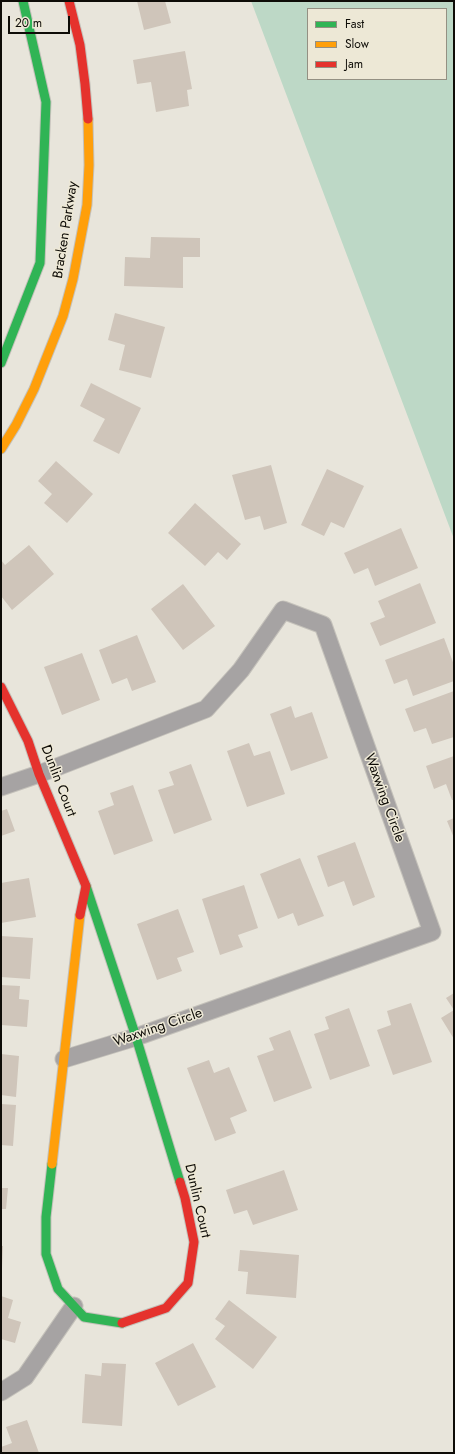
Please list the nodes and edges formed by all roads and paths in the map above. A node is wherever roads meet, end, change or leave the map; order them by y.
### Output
1 (23, 1) edge
2 (70, 1) edge
3 (1, 363) edge
4 (1, 449) edge
5 (1, 687) edge
6 (39, 774) junction
7 (1, 787) edge
8 (86, 886) junction
9 (136, 1037) junction
10 (64, 1059) junction
11 (74, 1306) junction
12 (1, 1392) edge

1 - 3 street, Bracken Parkway
2 - 4 street, Bracken Parkway
5 - 6 street, Dunlin Court
6 - 7 street
6 - 8 street, Dunlin Court
6 - 9 street, Waxwing Circle
8 - 9 street, Dunlin Court
8 - 10 street, Dunlin Court
9 - 10 street, Waxwing Circle
9 - 11 street, Dunlin Court
10 - 11 street, Dunlin Court
11 - 12 street

